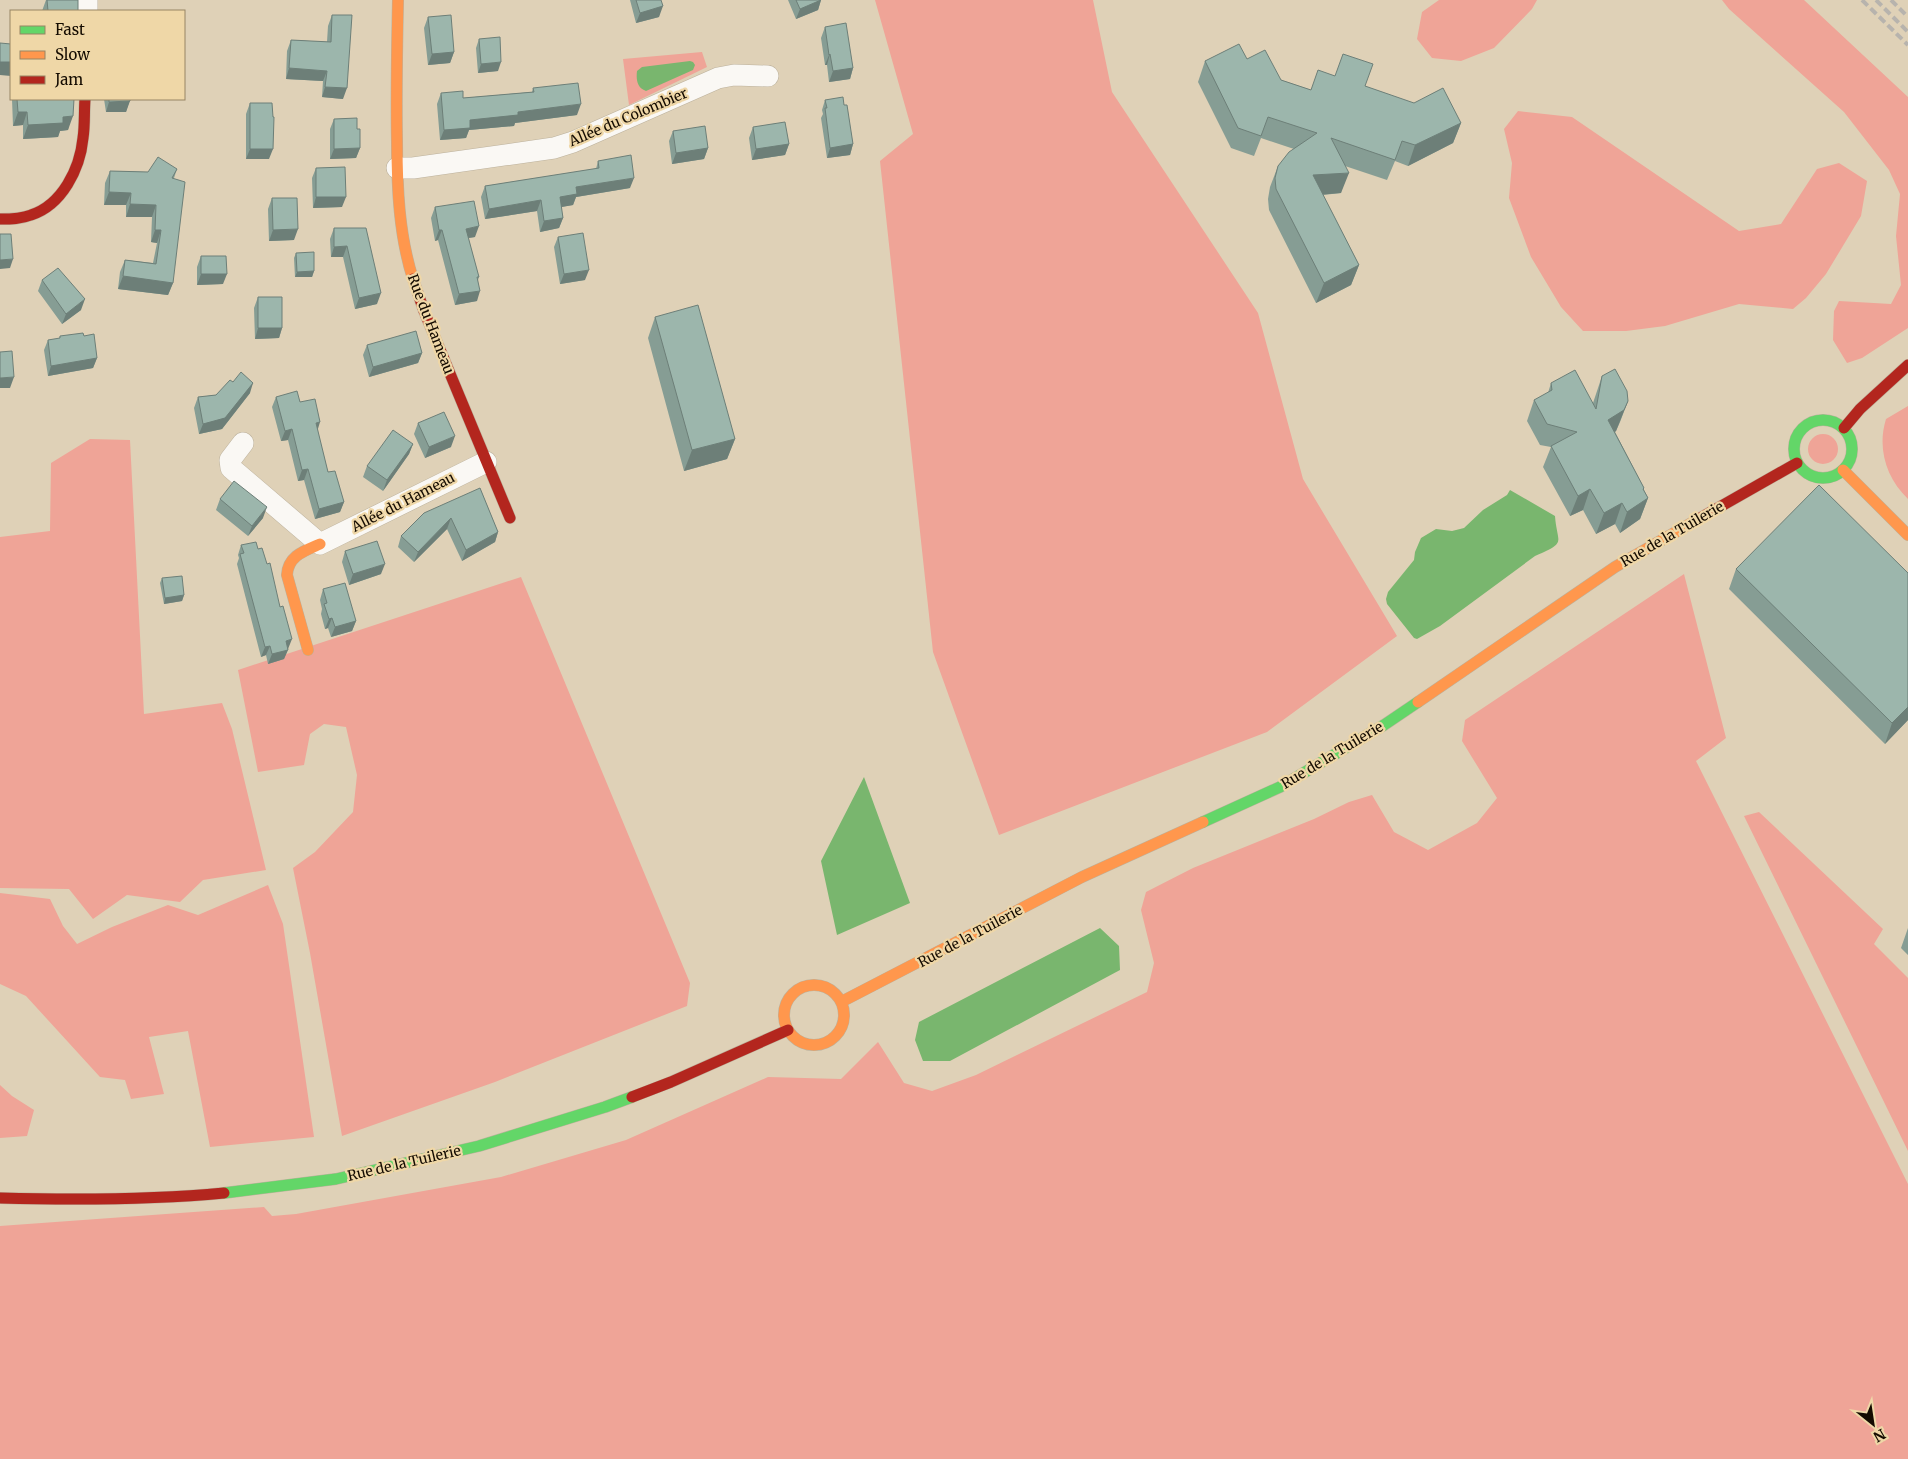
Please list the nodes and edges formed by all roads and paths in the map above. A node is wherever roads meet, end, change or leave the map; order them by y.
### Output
1 (398, 0) edge
2 (768, 76) dead end
3 (85, 100) edge
4 (397, 168) junction
5 (0, 219) edge
6 (1908, 365) edge
7 (1844, 428) junction
8 (244, 443) dead end
9 (486, 462) junction
10 (1798, 463) junction
11 (1843, 470) junction
12 (510, 518) dead end
13 (1908, 535) edge
14 (320, 544) junction
15 (308, 650) dead end
16 (841, 1002) junction
17 (788, 1030) junction
18 (0, 1198) edge

1 - 4 street, Rue du Hameau
2 - 4 street, Allée du Colombier
3 - 5 street
4 - 9 street, Rue du Hameau
6 - 7 street
7 - 10 street
7 - 11 street
8 - 14 street
9 - 12 street, Rue du Hameau
9 - 14 street, Allée du Hameau
10 - 11 street
10 - 16 street, Rue de la Tuilerie
11 - 13 street
14 - 15 street, Allée du Hameau
16 - 17 street
16 - 17 street
17 - 18 street, Rue de la Tuilerie

